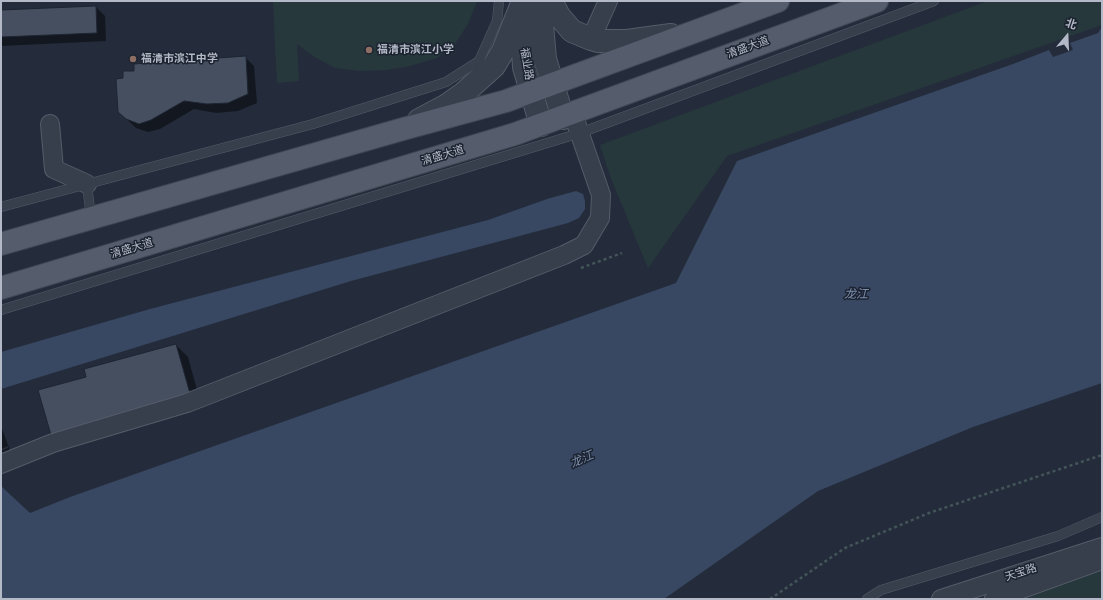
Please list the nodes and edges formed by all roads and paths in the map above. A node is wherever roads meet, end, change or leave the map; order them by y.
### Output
1 (499, 1) edge
2 (551, 1) edge
3 (608, 1) edge
4 (778, 1) edge
5 (877, 1) edge
6 (934, 1) edge
7 (527, 3) edge
8 (696, 31) junction
9 (591, 39) junction
10 (553, 84) junction
11 (531, 92) junction
12 (572, 121) junction
13 (50, 124) dead end
14 (541, 125) junction
15 (403, 129) junction
16 (87, 184) junction
17 (1, 207) edge
18 (91, 218) junction
19 (1, 244) edge
20 (1, 288) edge
21 (1, 310) edge
22 (1102, 455) edge
23 (1, 464) edge
24 (1102, 517) edge
25 (1102, 547) edge
26 (1102, 560) edge
27 (770, 599) edge
28 (867, 599) edge
29 (941, 599) edge
30 (994, 599) edge

1 - 16 lane
2 - 9 street
3 - 9 street
4 - 8 main road
5 - 12 main road, 清盛大道
6 - 12 lane
7 - 10 street, 福业路
7 - 11 street, 福业路
7 - 15 street
8 - 9 street
8 - 10 main road
10 - 11 main road
10 - 12 street, 福业路
11 - 14 street, 福业路
11 - 15 main road
12 - 14 main road, 清盛大道
12 - 21 lane
12 - 23 street
13 - 16 street
14 - 20 main road, 清盛大道
15 - 18 main road
16 - 17 lane
16 - 18 lane
18 - 19 main road
22 - 27 path
24 - 28 lane
25 - 29 street, 天宝路
26 - 30 street, 天宝路

